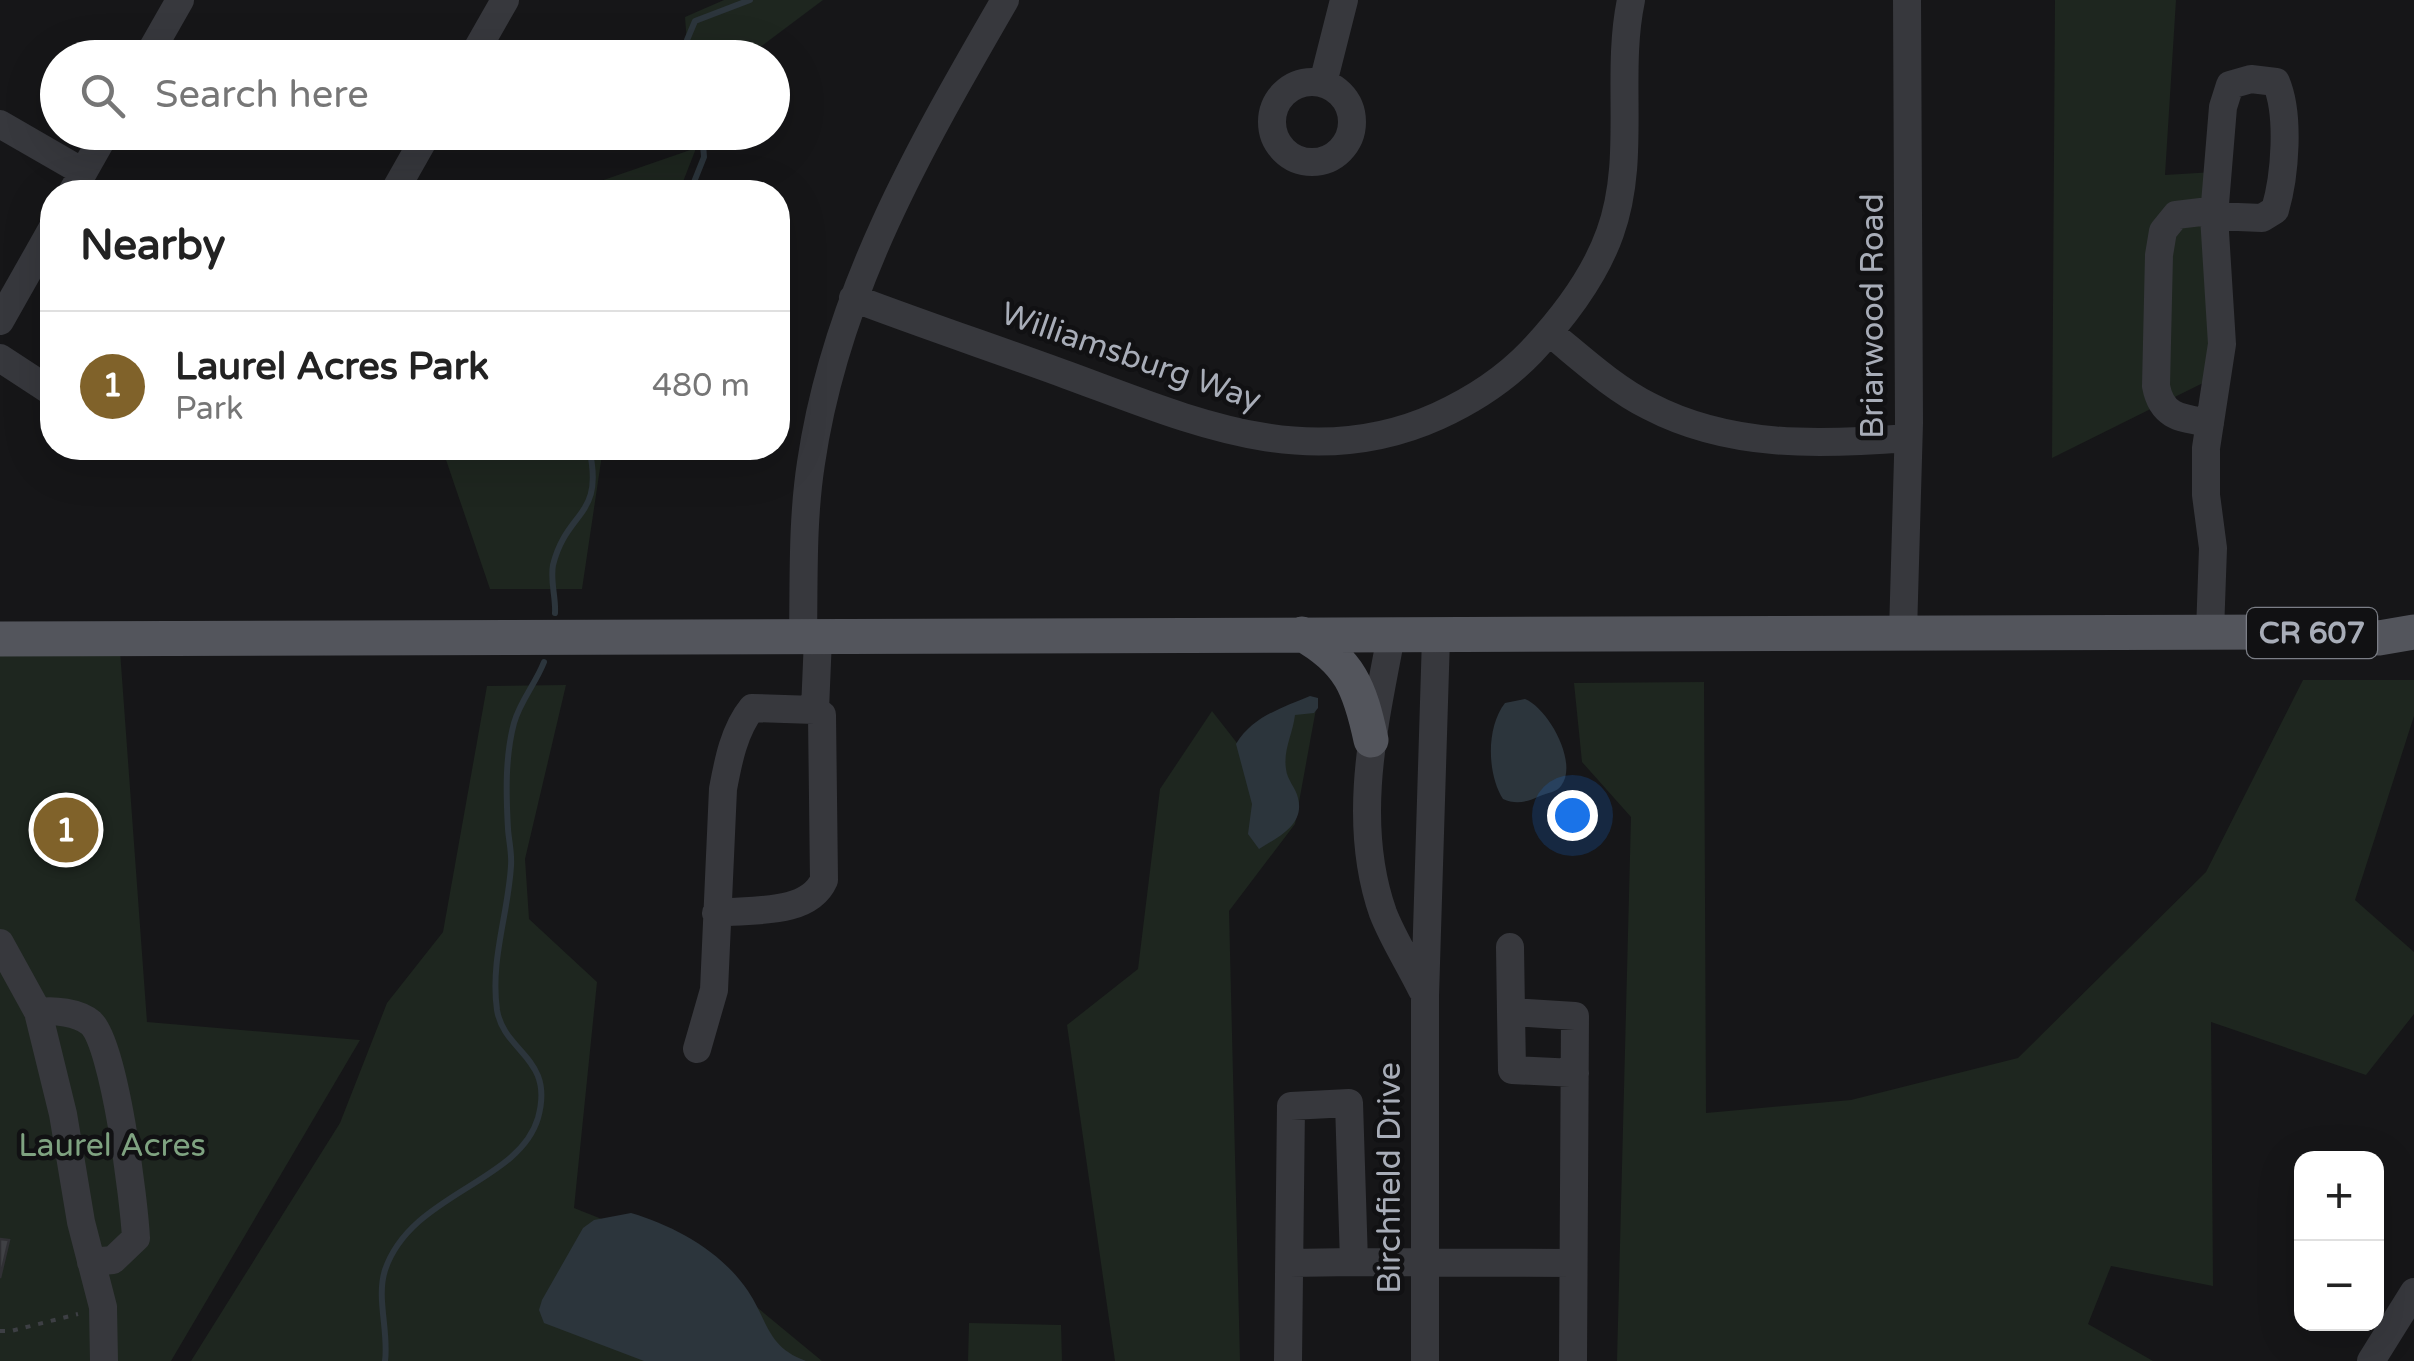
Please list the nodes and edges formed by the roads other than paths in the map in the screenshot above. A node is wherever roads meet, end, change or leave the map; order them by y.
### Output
1 (180, 0) edge
2 (505, 0) edge
3 (1005, 0) edge
4 (1344, 0) edge
5 (1630, 0) edge
6 (1908, 0) edge
7 (158, 40) edge
8 (482, 40) edge
9 (1323, 83) dead end
10 (0, 124) edge
11 (96, 150) edge
12 (418, 150) edge
13 (75, 180) edge
14 (79, 180) edge
15 (401, 180) edge
16 (2214, 216) junction
17 (40, 250) edge
18 (853, 298) junction
19 (0, 322) edge
20 (1549, 332) junction
21 (0, 358) edge
22 (40, 384) edge
23 (2210, 423) junction
24 (1908, 438) junction
25 (1903, 632) junction
26 (2210, 632) junction
27 (2414, 632) edge
28 (1302, 634) junction
29 (1392, 636) junction
30 (1436, 637) junction
31 (811, 638) junction
32 (0, 639) edge
33 (816, 710) junction
34 (1371, 740) junction
35 (716, 913) junction
36 (0, 943) edge
37 (1510, 948) dead end
38 (1425, 996) junction
39 (38, 1012) junction
40 (1511, 1012) junction
41 (697, 1049) dead end
42 (1575, 1073) junction
43 (91, 1262) junction
44 (1354, 1262) junction
45 (1290, 1263) junction
46 (1572, 1263) junction
47 (1424, 1264) junction
48 (2414, 1292) edge
49 (104, 1361) edge
50 (1288, 1361) edge
51 (1425, 1361) edge
52 (1573, 1361) edge
53 (2371, 1361) edge

1 - 7 street
2 - 8 street
3 - 18 street
4 - 9 street
5 - 20 street, Williamsburg Way
6 - 24 street, Briarwood Road
10 - 13 street
11 - 14 street
12 - 15 street
16 - 16 street
16 - 23 street
16 - 23 street
17 - 19 street
18 - 20 street, Williamsburg Way
18 - 31 street
20 - 24 street
21 - 22 street
23 - 26 street
24 - 25 street, Briarwood Road
25 - 26 main road
25 - 30 main road
26 - 27 main road, CR 607
28 - 29 main road
28 - 31 main road
28 - 34 main road
29 - 30 main road
29 - 34 street, Birchfield Drive
30 - 38 street, Birchfield Drive
31 - 32 main road
31 - 33 street
33 - 35 street
33 - 35 street
34 - 38 street, Birchfield Drive
35 - 41 street
36 - 39 street
37 - 40 street
38 - 47 street, Birchfield Drive
39 - 43 street
39 - 43 street
40 - 42 street
40 - 42 street
42 - 46 street
43 - 49 street
44 - 45 street
44 - 45 street
44 - 47 street
45 - 50 street
46 - 47 street
46 - 52 street
47 - 51 street, Birchfield Drive
48 - 53 street

